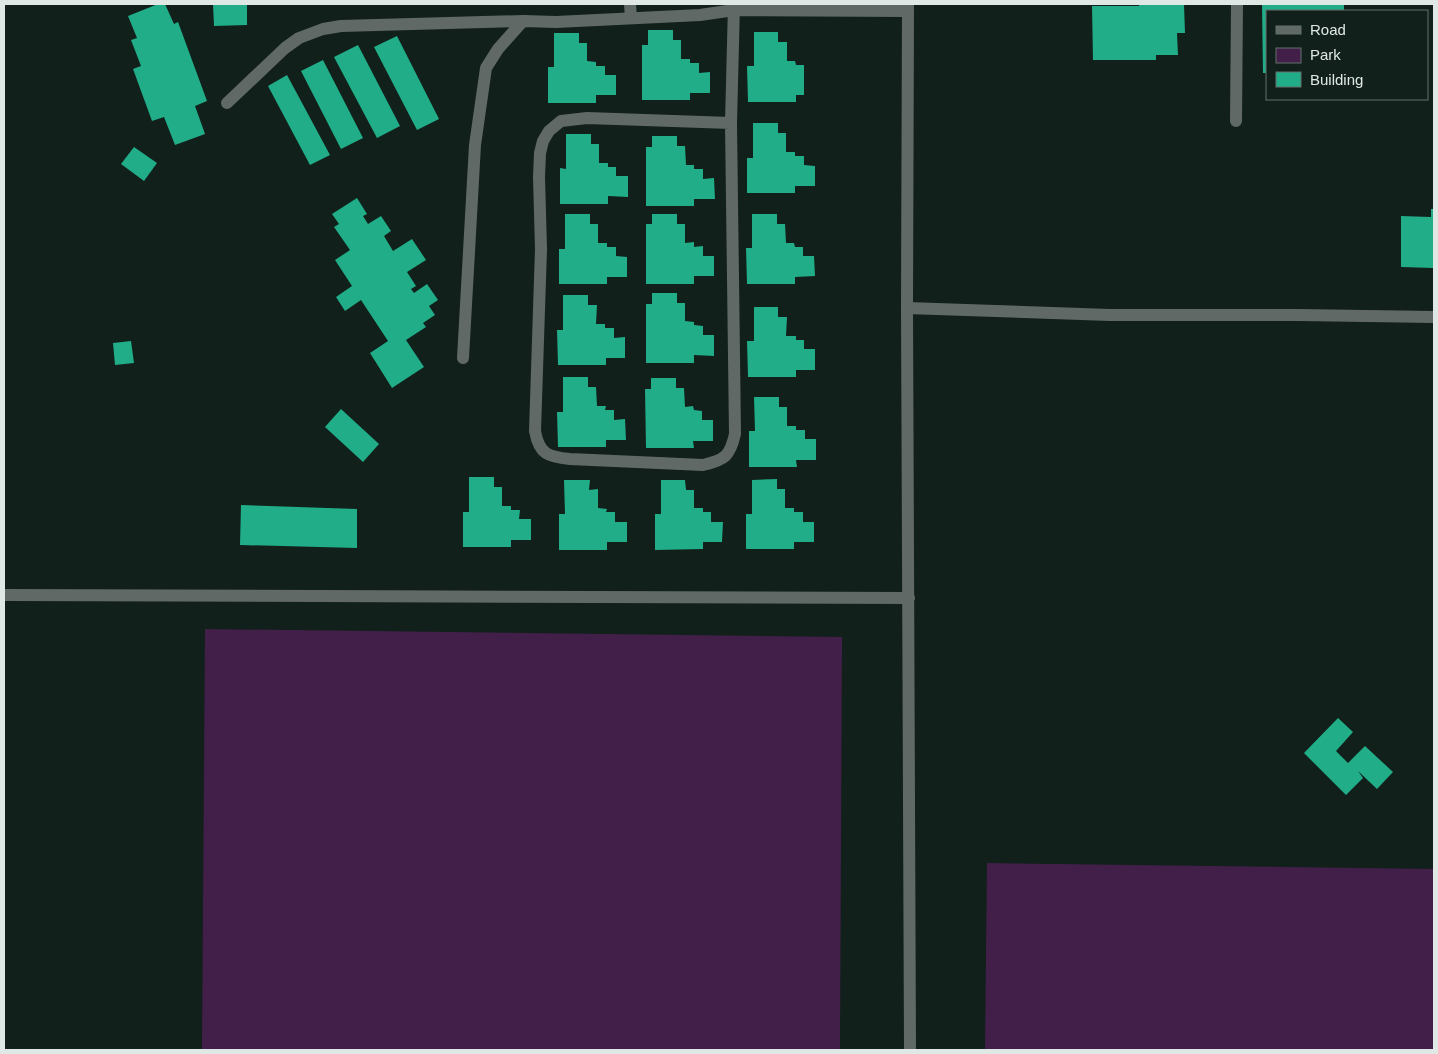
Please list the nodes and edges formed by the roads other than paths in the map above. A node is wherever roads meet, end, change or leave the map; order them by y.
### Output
1 (630, 4) edge
2 (1237, 4) edge
3 (736, 6) edge
4 (908, 8) edge
5 (631, 18) junction
6 (523, 22) junction
7 (227, 103) dead end
8 (1236, 121) dead end
9 (731, 123) junction
10 (908, 308) junction
11 (1434, 317) edge
12 (463, 358) dead end
13 (4, 595) edge
14 (909, 598) junction
15 (910, 1050) edge

1 - 5 street
2 - 8 street
3 - 4 street
3 - 5 street
3 - 9 street
4 - 10 street
5 - 6 street
6 - 7 street
6 - 12 street
9 - 9 street
10 - 11 street
10 - 14 street
13 - 14 street
14 - 15 street

